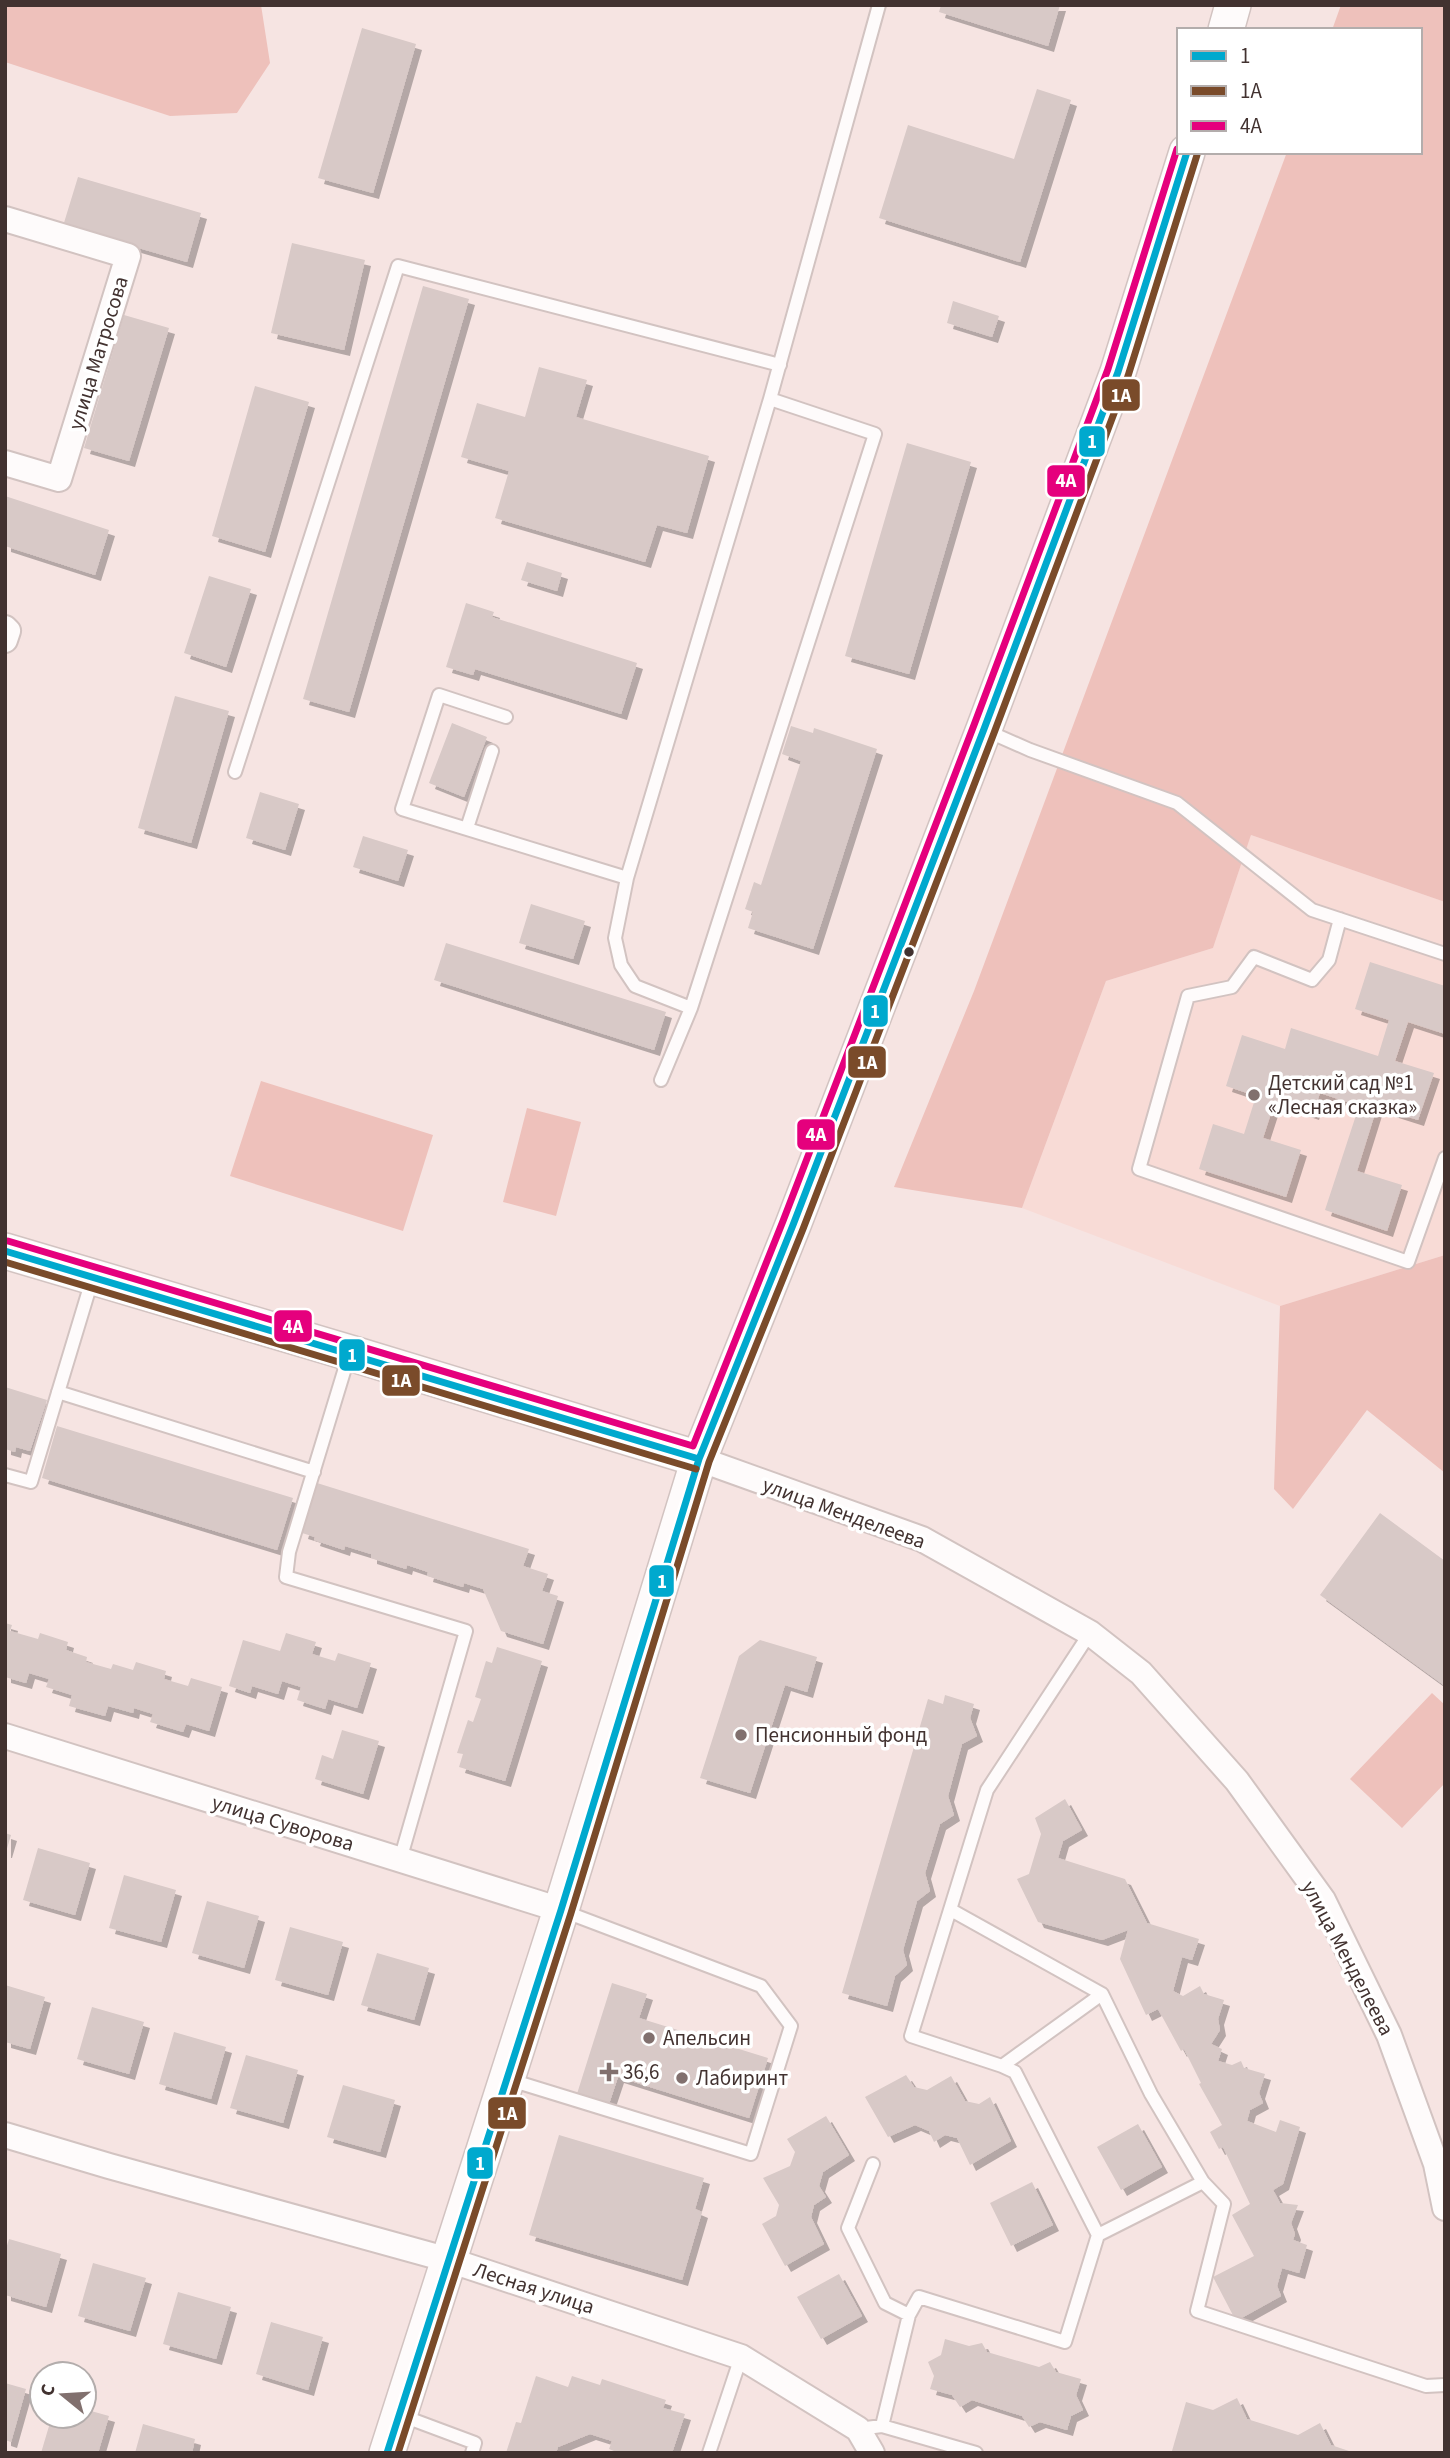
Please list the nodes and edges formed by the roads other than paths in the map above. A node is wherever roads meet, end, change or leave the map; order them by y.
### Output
1 (879, 5) edge
2 (1233, 5) edge
3 (1227, 28) edge
4 (1186, 154) edge
5 (5, 219) edge
6 (780, 365) junction
7 (770, 399) junction
8 (5, 463) edge
9 (5, 628) edge
10 (5, 640) edge
11 (506, 717) dead end
12 (984, 729) junction
13 (492, 751) dead end
14 (235, 772) dead end
15 (467, 828) junction
16 (627, 878) junction
17 (1340, 919) junction
18 (1445, 954) edge
19 (691, 1008) junction
20 (661, 1080) dead end
21 (1445, 1158) edge
22 (5, 1251) edge
23 (93, 1277) junction
24 (349, 1353) junction
25 (58, 1392) junction
26 (699, 1459) junction
27 (314, 1472) junction
28 (5, 1475) edge
29 (1090, 1633) junction
30 (5, 1736) edge
31 (400, 1860) junction
32 (561, 1910) junction
33 (951, 1910) junction
34 (1102, 1994) junction
35 (1002, 2066) junction
36 (507, 2079) junction
37 (5, 2135) edge
38 (873, 2164) dead end
39 (1203, 2182) junction
40 (1445, 2208) edge
41 (1098, 2235) junction
42 (449, 2260) junction
43 (909, 2315) junction
44 (741, 2357) junction
45 (1445, 2385) edge
46 (400, 2414) junction
47 (870, 2427) junction
48 (387, 2453) edge
49 (472, 2453) edge
50 (709, 2453) edge
51 (872, 2453) edge
52 (975, 2453) edge

1 - 6 lane
2 - 3 street
4 - 12 street
5 - 8 street, улица Матросова
6 - 7 lane
6 - 14 lane
7 - 16 lane
7 - 19 lane
9 - 10 street
11 - 15 lane
12 - 17 lane
12 - 26 street
13 - 15 lane
15 - 16 lane
16 - 19 lane
17 - 18 lane
17 - 21 lane
19 - 20 lane
22 - 23 street, улица Менделеева
23 - 24 street, улица Менделеева
23 - 25 lane
24 - 26 street, улица Менделеева
24 - 27 lane
25 - 27 lane
25 - 28 lane
26 - 29 street, улица Менделеева
26 - 32 street
27 - 31 lane
29 - 33 lane
29 - 40 street, улица Менделеева
30 - 31 street, улица Суворова
31 - 32 street, улица Суворова
32 - 36 street
32 - 36 lane
33 - 34 lane
33 - 35 lane
34 - 35 lane
34 - 39 lane
35 - 41 lane
36 - 42 street
37 - 42 street, Лесная улица
38 - 43 lane
39 - 41 lane
39 - 45 lane
41 - 43 lane
42 - 44 street, Лесная улица
42 - 46 street
43 - 47 lane
44 - 47 street, Лесная улица
44 - 50 lane
46 - 48 street
46 - 49 lane
47 - 51 street, Лесная улица
47 - 52 lane

